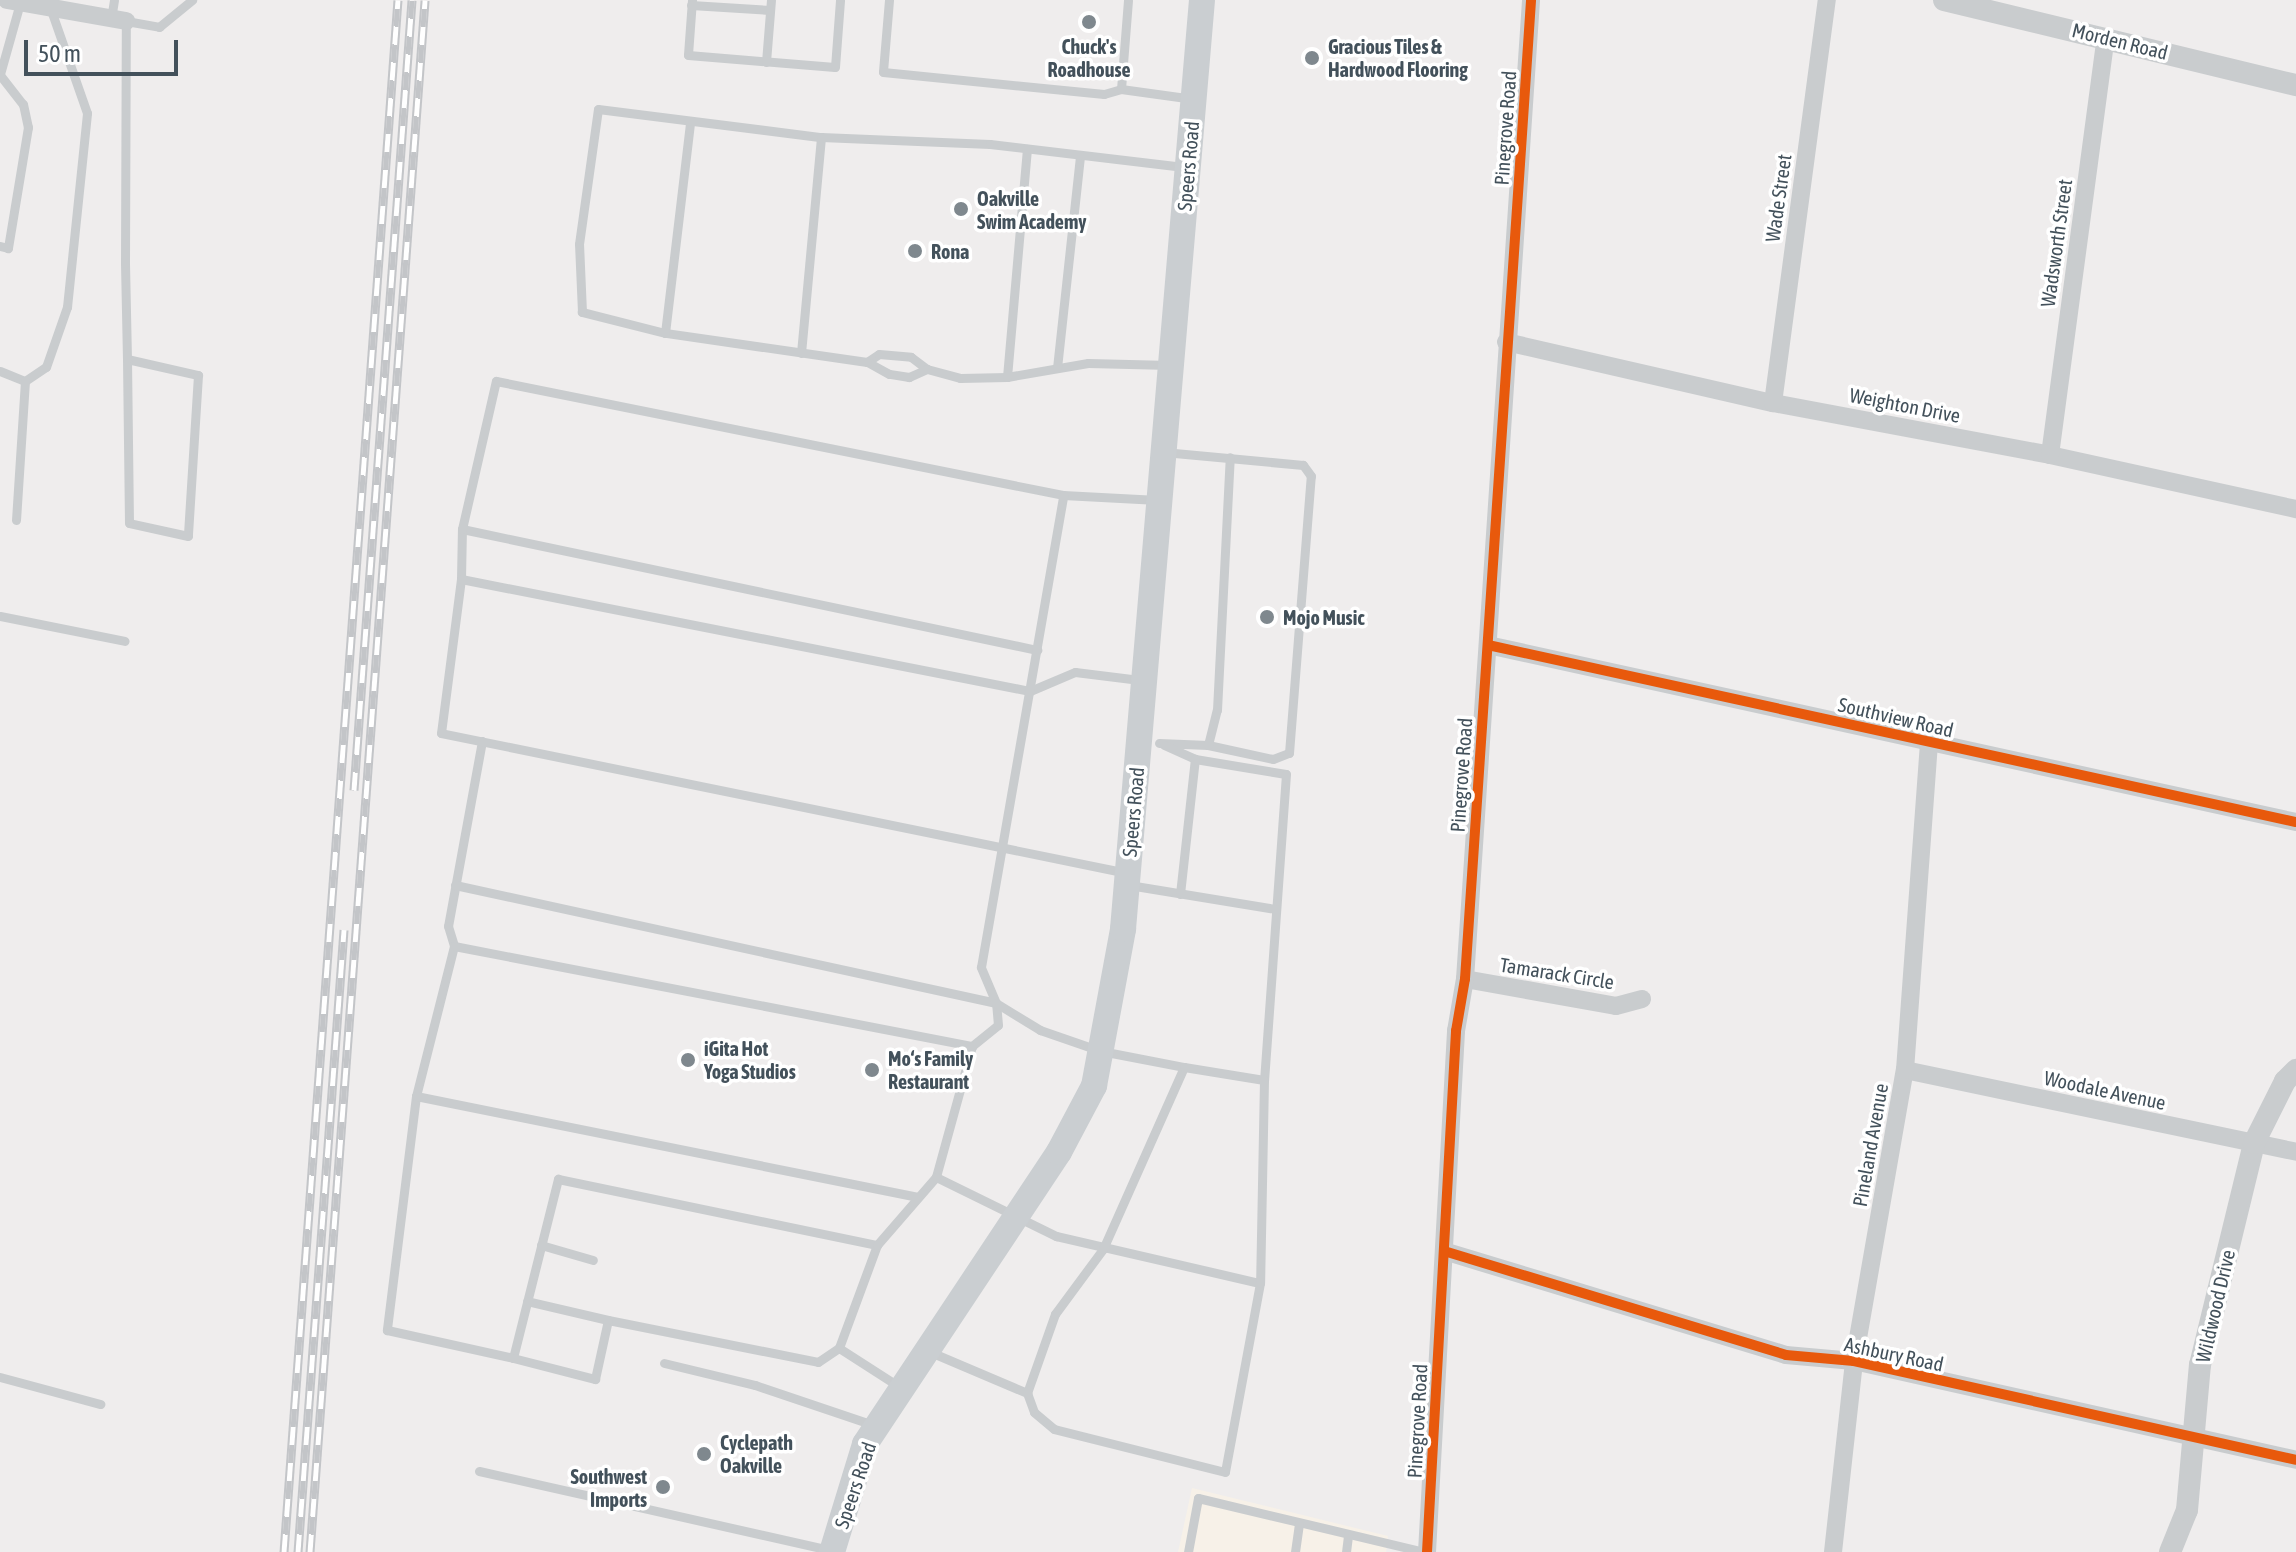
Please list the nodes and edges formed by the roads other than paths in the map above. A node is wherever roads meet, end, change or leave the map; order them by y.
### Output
1 (192, 0) edge
2 (840, 0) edge
3 (889, 0) edge
4 (1128, 0) edge
5 (1202, 0) edge
6 (1531, 0) edge
7 (1827, 0) edge
8 (1944, 0) edge
9 (13, 2) edge
10 (691, 2) edge
11 (770, 5) edge
12 (51, 10) junction
13 (117, 13) edge
14 (2106, 38) junction
15 (766, 62) junction
16 (0, 74) edge
17 (2296, 85) edge
18 (1121, 89) junction
19 (1194, 99) junction
20 (690, 122) junction
21 (821, 137) junction
22 (1027, 149) junction
23 (1080, 155) junction
24 (1188, 167) junction
25 (0, 246) edge
26 (665, 333) junction
27 (1506, 342) junction
28 (801, 353) junction
29 (127, 359) junction
30 (867, 362) junction
31 (1170, 365) junction
32 (1057, 368) junction
33 (927, 369) junction
34 (0, 371) edge
35 (1007, 377) junction
36 (25, 381) junction
37 (1773, 403) junction
38 (1162, 452) junction
39 (2050, 455) junction
40 (1230, 457) junction
41 (1063, 495) junction
42 (1158, 500) junction
43 (2296, 509) edge
44 (16, 520) dead end
45 (462, 529) junction
46 (461, 579) junction
47 (0, 616) edge
48 (125, 641) dead end
49 (1488, 645) junction
50 (1037, 650) junction
51 (1143, 680) junction
52 (1030, 691) junction
53 (482, 741) junction
54 (1149, 742) junction
55 (1929, 743) junction
56 (1208, 745) junction
57 (1195, 759) junction
58 (2296, 822) edge
59 (1003, 848) junction
60 (1127, 879) junction
61 (455, 885) junction
62 (1180, 894) junction
63 (1276, 909) junction
64 (454, 946) junction
65 (1465, 979) junction
66 (1642, 999) dead end
67 (996, 1003) junction
68 (972, 1046) junction
69 (1101, 1051) junction
70 (1184, 1067) junction
71 (1905, 1070) junction
72 (2296, 1070) edge
73 (1264, 1080) junction
74 (416, 1096) junction
75 (2254, 1143) junction
76 (2296, 1152) edge
77 (936, 1177) junction
78 (918, 1197) junction
79 (1015, 1213) junction
80 (541, 1245) junction
81 (877, 1245) junction
82 (1103, 1249) junction
83 (1444, 1251) junction
84 (593, 1260) dead end
85 (1260, 1283) junction
86 (527, 1301) junction
87 (608, 1320) junction
88 (839, 1348) junction
89 (925, 1349) junction
90 (513, 1358) junction
91 (1854, 1361) junction
92 (664, 1363) dead end
93 (0, 1377) edge
94 (901, 1388) junction
95 (1027, 1393) junction
96 (100, 1404) dead end
97 (877, 1426) junction
98 (2194, 1436) junction
99 (2296, 1460) edge
100 (479, 1471) dead end
101 (1299, 1524) junction
102 (1348, 1535) junction
103 (833, 1551) edge
104 (1188, 1552) edge
105 (1295, 1552) edge
106 (1346, 1552) edge
107 (1426, 1552) edge
108 (1833, 1552) edge
109 (2170, 1552) edge

1 - 13 lane
2 - 15 lane
3 - 18 lane
4 - 18 lane
5 - 19 main road, Speers Road
6 - 27 street, Pinegrove Road
7 - 37 street, Wade Street
8 - 14 street, Morden Road
9 - 12 street
9 - 16 lane
10 - 11 lane
10 - 15 lane
11 - 15 lane
12 - 13 street
12 - 36 lane
13 - 29 lane
14 - 17 street, Morden Road
14 - 39 street, Wadsworth Street
16 - 25 lane
18 - 19 lane
19 - 24 main road, Speers Road
20 - 21 lane
20 - 26 lane
20 - 26 lane
21 - 22 lane
21 - 28 lane
22 - 23 lane
22 - 35 lane
23 - 24 lane
23 - 32 lane
24 - 31 main road, Speers Road
26 - 28 lane
27 - 37 street, Weighton Drive
27 - 49 street, Pinegrove Road
28 - 30 lane
29 - 29 lane
30 - 33 lane
30 - 33 lane
31 - 32 lane
31 - 38 main road, Speers Road
32 - 35 lane
33 - 35 lane
34 - 36 lane
36 - 44 lane
37 - 39 street, Weighton Drive
38 - 40 lane
38 - 42 main road, Speers Road
39 - 43 street, Weighton Drive
40 - 56 lane
40 - 56 lane
41 - 42 lane
41 - 45 lane
41 - 50 lane
42 - 51 main road, Speers Road
45 - 46 lane
45 - 50 lane
46 - 52 lane
46 - 53 lane
47 - 48 lane
49 - 55 street, Southview Road
49 - 65 street, Pinegrove Road
50 - 52 lane
51 - 52 lane
51 - 54 main road, Speers Road
52 - 59 lane
53 - 59 lane
53 - 61 lane
54 - 56 lane
54 - 57 lane
54 - 60 main road, Speers Road
55 - 58 street, Southview Road
55 - 71 street, Pineland Avenue
57 - 62 lane
57 - 63 lane
59 - 60 lane
59 - 67 lane
60 - 62 lane
60 - 69 main road, Speers Road
61 - 64 lane
61 - 67 lane
62 - 63 lane
63 - 73 lane
64 - 68 lane
64 - 74 lane
65 - 66 street, Tamarack Circle
65 - 83 street, Pinegrove Road
67 - 68 lane
67 - 69 lane
68 - 77 lane
69 - 70 lane
69 - 79 main road, Speers Road
70 - 73 lane
70 - 82 lane
71 - 75 street, Woodale Avenue
71 - 91 street, Pineland Avenue
72 - 75 street, Wildwood Drive
73 - 85 lane
74 - 78 lane
74 - 90 lane
75 - 76 street, Woodale Avenue
75 - 98 street, Wildwood Drive
77 - 78 lane
77 - 79 lane
78 - 81 lane
79 - 82 lane
79 - 89 main road, Speers Road
80 - 81 lane
80 - 84 lane
80 - 86 lane
81 - 88 lane
82 - 85 lane
82 - 95 lane
83 - 91 street, Ashbury Road
83 - 107 street, Pinegrove Road
85 - 95 lane
86 - 87 lane
86 - 90 lane
87 - 88 lane
87 - 90 lane
88 - 94 lane
89 - 94 main road, Speers Road
89 - 95 lane
91 - 98 street, Ashbury Road
91 - 108 street, Pineland Avenue
92 - 97 lane
93 - 96 lane
94 - 97 main road, Speers Road
97 - 103 main road, Speers Road
98 - 99 street, Ashbury Road
98 - 109 street, Wildwood Drive
100 - 103 lane
101 - 102 lane
101 - 104 lane
101 - 105 lane
102 - 106 lane
102 - 107 lane

